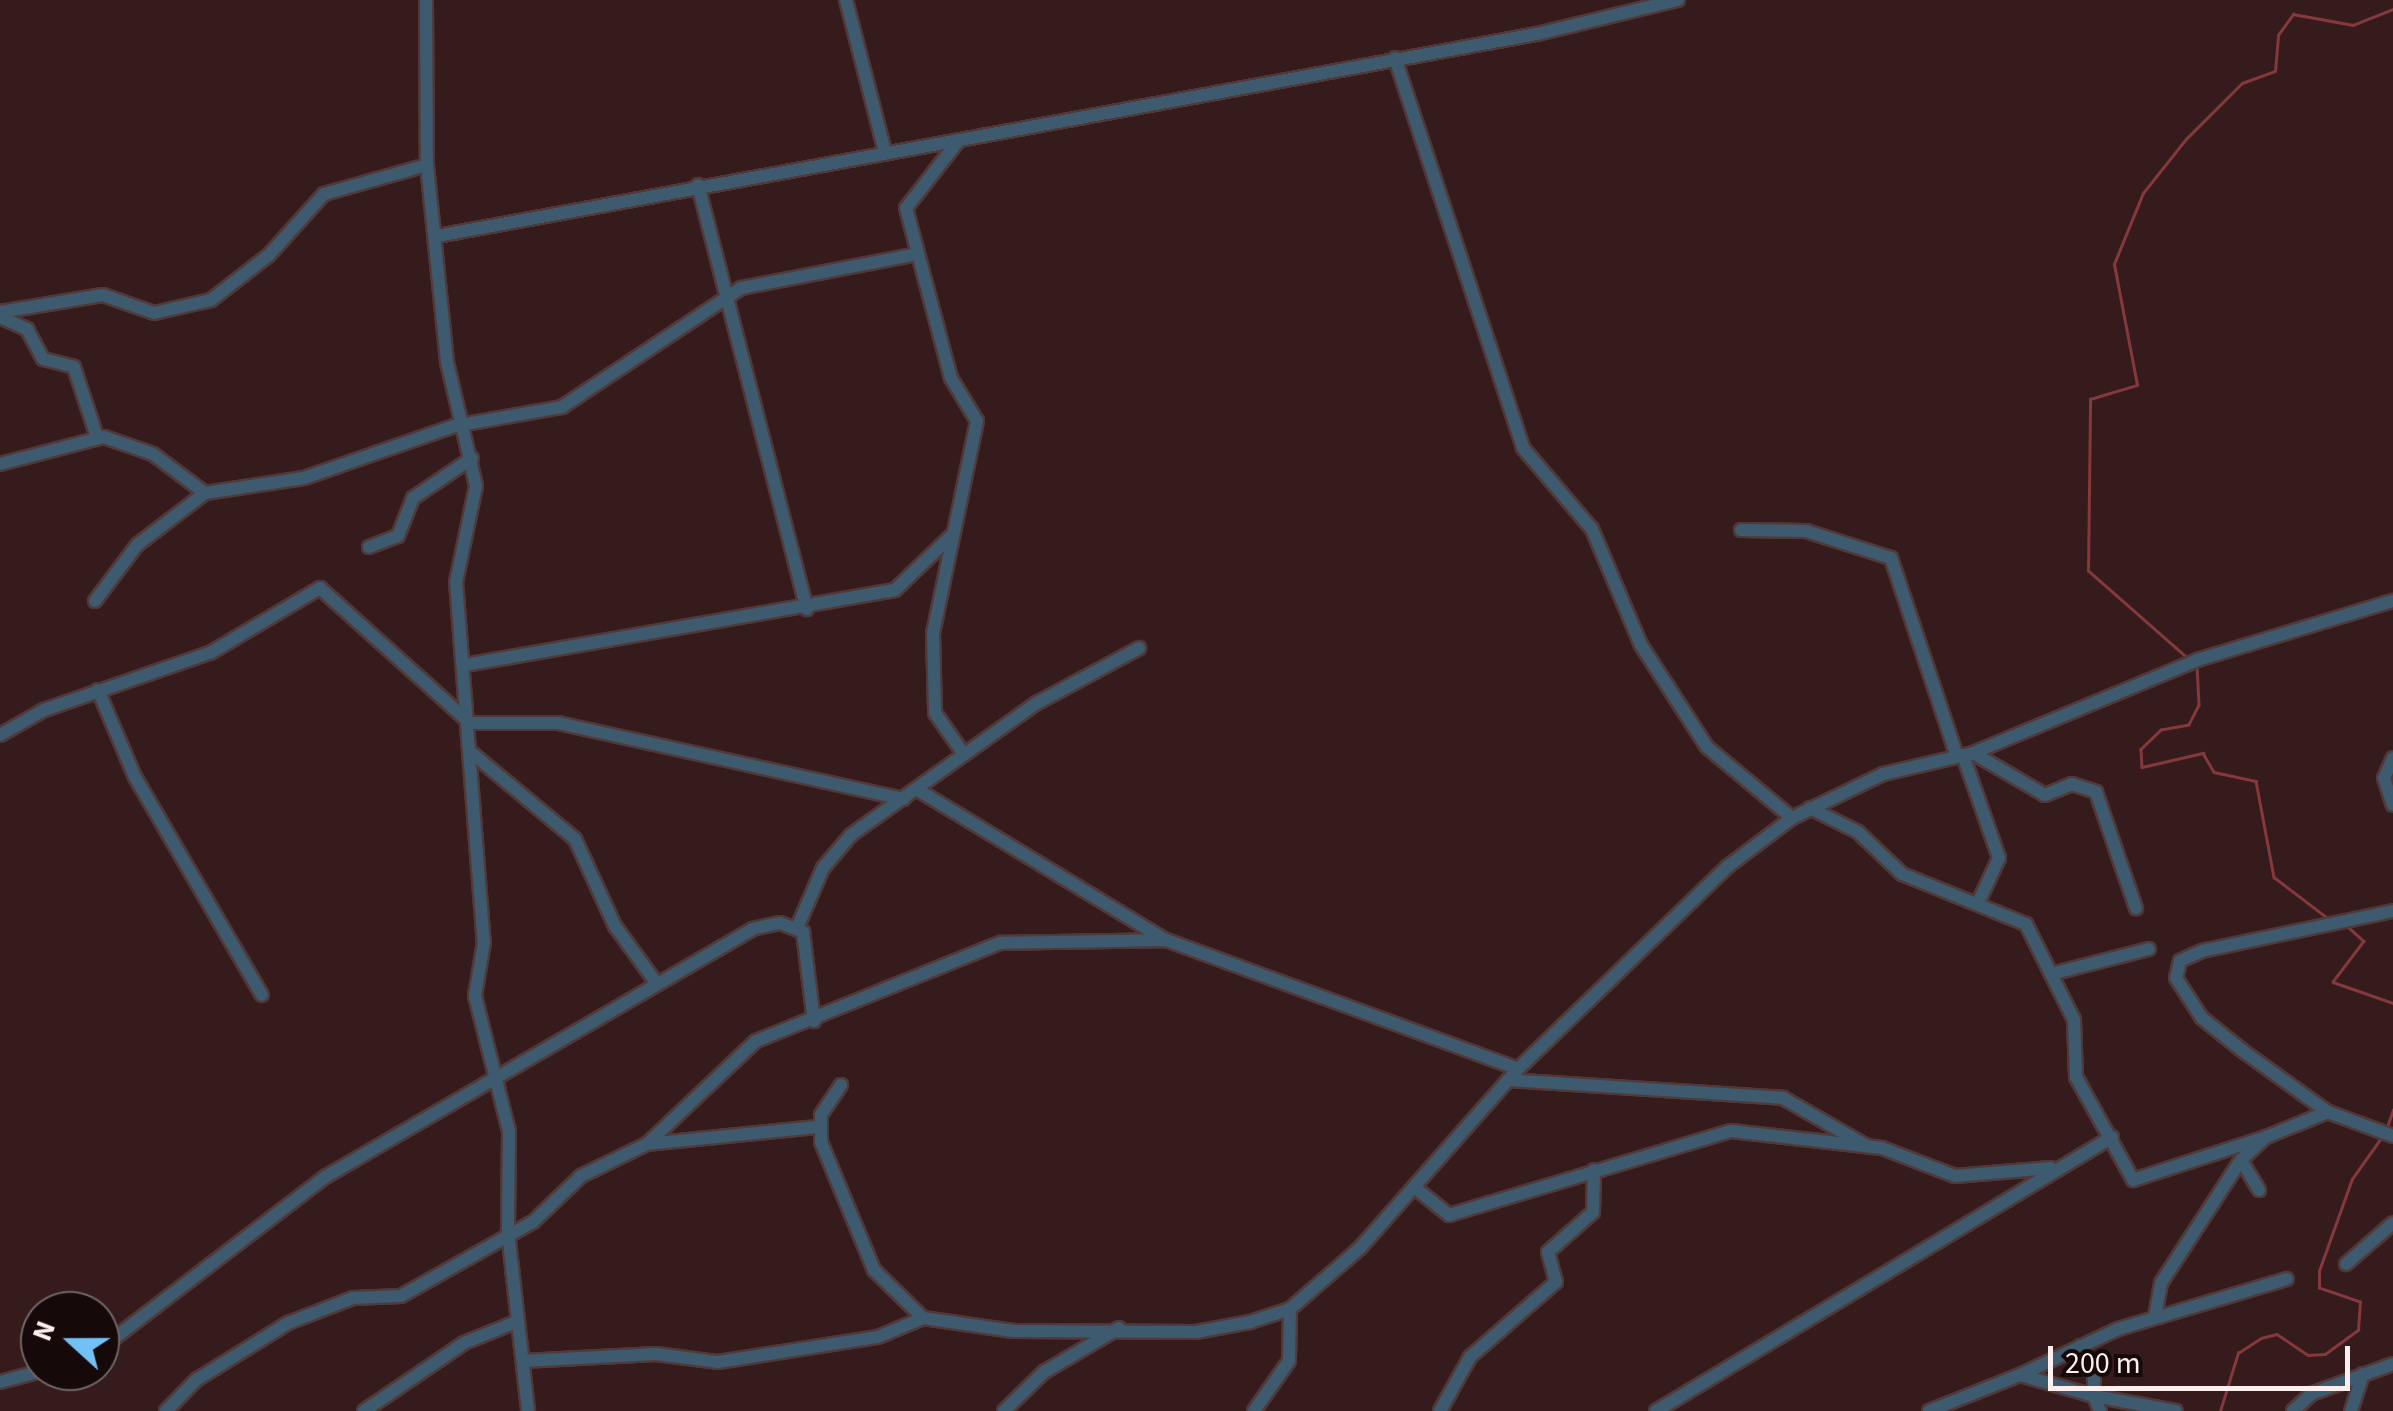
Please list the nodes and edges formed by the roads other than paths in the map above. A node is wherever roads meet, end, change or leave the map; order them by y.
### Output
1 (426, 0) edge
2 (846, 0) edge
3 (1678, 0) edge
4 (1395, 58) junction
5 (960, 140) junction
6 (884, 148) junction
7 (427, 165) junction
8 (698, 185) junction
9 (437, 236) junction
10 (918, 254) junction
11 (728, 296) junction
12 (2, 315) edge
13 (466, 422) junction
14 (98, 436) junction
15 (472, 458) junction
16 (0, 464) edge
17 (206, 493) junction
18 (1741, 530) dead end
19 (952, 535) junction
20 (369, 546) dead end
21 (95, 601) dead end
22 (2393, 601) edge
23 (807, 609) junction
24 (1139, 648) dead end
25 (465, 665) junction
26 (98, 690) junction
27 (470, 723) junction
28 (0, 735) edge
29 (963, 753) junction
30 (473, 754) junction
31 (1964, 755) junction
32 (2393, 758) edge
33 (918, 790) junction
34 (904, 799) junction
35 (2393, 805) edge
36 (1810, 808) junction
37 (1792, 818) junction
38 (1978, 900) junction
39 (2136, 908) dead end
40 (2393, 911) edge
41 (797, 928) junction
42 (1166, 940) junction
43 (2149, 949) dead end
44 (2051, 974) junction
45 (657, 984) junction
46 (262, 995) dead end
47 (814, 1021) junction
48 (1513, 1075) junction
49 (501, 1082) junction
50 (842, 1085) dead end
51 (2328, 1112) junction
52 (818, 1127) junction
53 (2393, 1136) edge
54 (2112, 1137) junction
55 (2266, 1137) junction
56 (647, 1144) junction
57 (1867, 1146) junction
58 (2241, 1160) junction
59 (2051, 1168) junction
60 (1594, 1170) junction
61 (1414, 1187) junction
62 (2259, 1190) dead end
63 (2393, 1223) edge
64 (508, 1232) junction
65 (2346, 1264) dead end
66 (2287, 1280) dead end
67 (1290, 1308) junction
68 (2155, 1316) junction
69 (923, 1318) junction
70 (516, 1322) junction
71 (1120, 1327) junction
72 (120, 1334) edge
73 (2080, 1346) junction
74 (523, 1361) junction
75 (2393, 1364) edge
76 (2363, 1374) junction
77 (2020, 1375) junction
78 (2094, 1396) junction
79 (1012, 1408) edge
80 (166, 1411) edge
81 (364, 1411) edge
82 (528, 1411) edge
83 (1254, 1411) edge
84 (1440, 1411) edge
85 (1656, 1411) edge
86 (1929, 1411) edge
87 (2100, 1411) edge
88 (2176, 1411) edge
89 (2293, 1411) edge
90 (2351, 1411) edge

1 - 7 street
2 - 6 street
3 - 4 street
4 - 5 street
4 - 37 street
5 - 6 street
5 - 10 street
6 - 8 street
7 - 9 street
7 - 12 street
8 - 9 street
8 - 11 street
9 - 13 street
10 - 11 street
10 - 19 street
11 - 13 street
11 - 23 street
12 - 14 street
13 - 15 street
13 - 17 street
14 - 16 street
14 - 17 street
15 - 20 street
15 - 25 street
17 - 21 street
18 - 31 street
19 - 23 street
19 - 29 street
22 - 31 street
23 - 25 street
24 - 29 street
25 - 27 street
26 - 27 street
26 - 28 street
26 - 46 street
27 - 30 street
27 - 34 street
29 - 33 street
30 - 45 street
30 - 49 street
31 - 36 street
31 - 38 street
31 - 39 street
32 - 35 street
33 - 34 street
33 - 42 street
34 - 41 street
36 - 37 street
36 - 38 street
37 - 48 street
38 - 44 street
40 - 51 street
41 - 45 street
41 - 47 street
42 - 47 street
42 - 48 street
43 - 44 street
44 - 54 street
45 - 49 street
47 - 56 street
48 - 57 street
48 - 61 street
49 - 64 street
49 - 72 street
50 - 52 street
51 - 53 street
51 - 55 street
52 - 56 street
52 - 69 street
54 - 55 street
54 - 59 street
55 - 58 street
56 - 64 street
57 - 59 street
57 - 60 street
58 - 62 street
58 - 68 street
59 - 85 street
60 - 61 street
60 - 84 street
61 - 67 street
63 - 65 street
64 - 70 street
64 - 80 street
66 - 68 street
67 - 71 street
67 - 83 street
68 - 73 street
69 - 71 street
69 - 74 street
70 - 74 street
70 - 81 street
71 - 79 street
73 - 77 street
73 - 78 street
74 - 82 street
75 - 76 street
76 - 89 street
76 - 90 street
77 - 78 street
77 - 86 street
78 - 87 street
78 - 88 street

